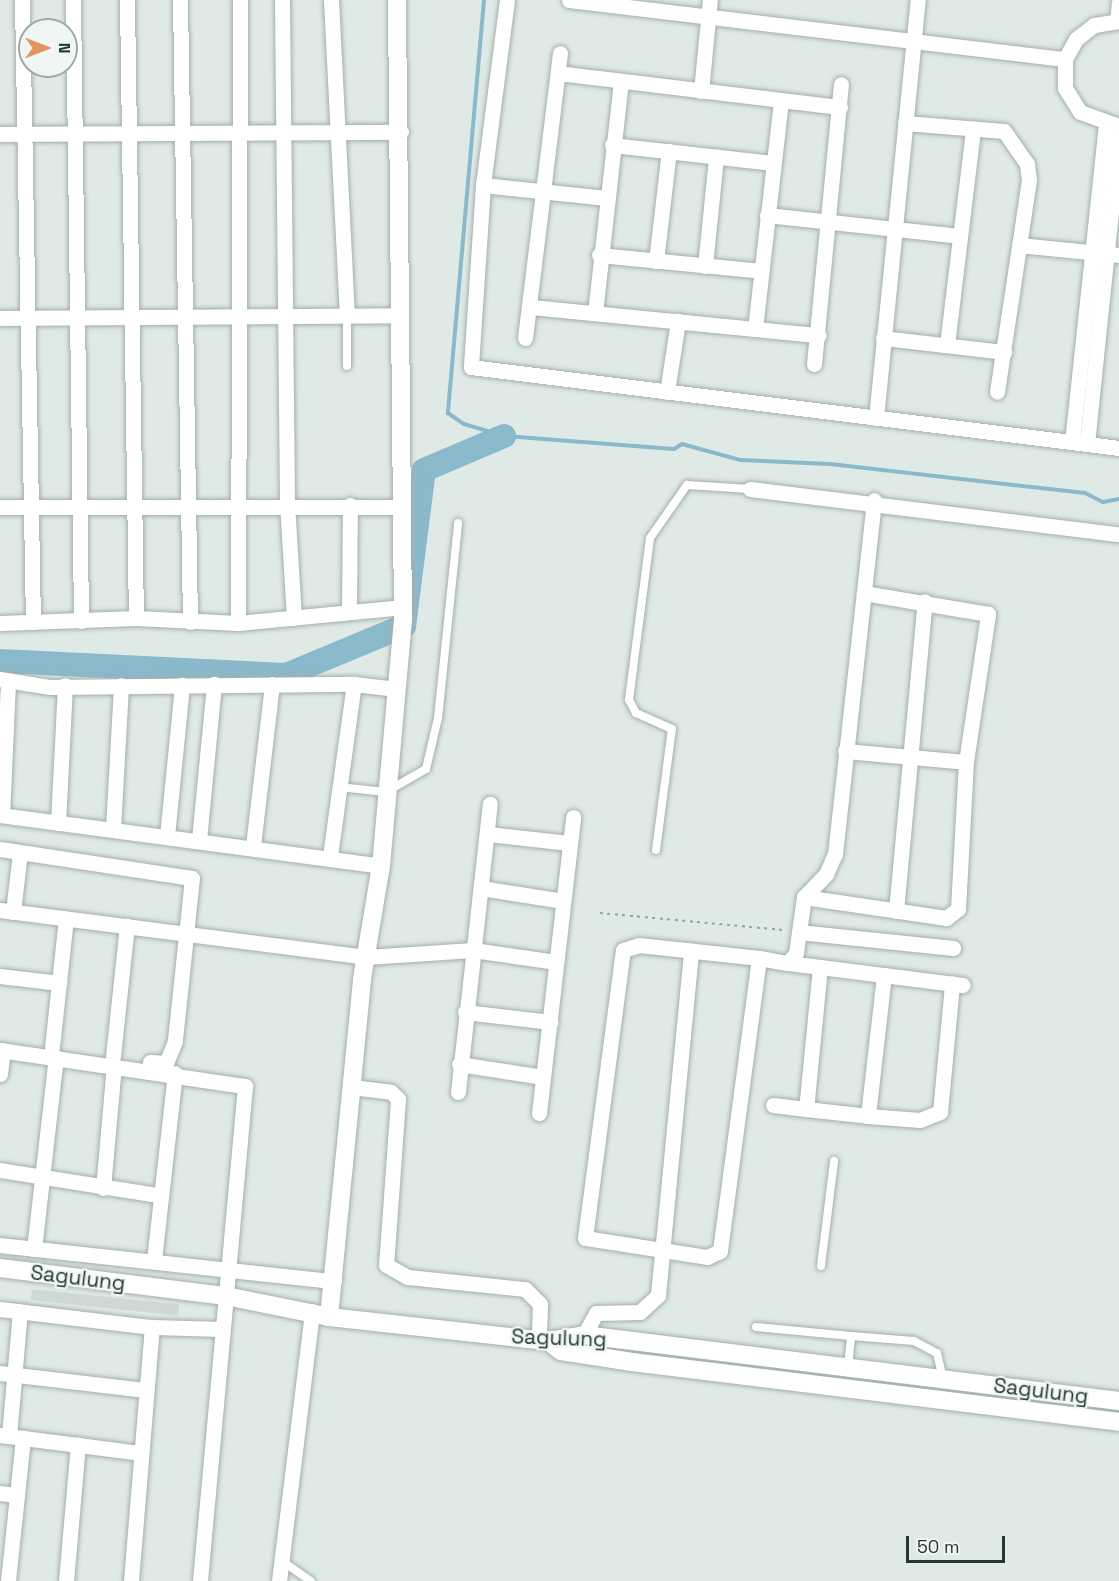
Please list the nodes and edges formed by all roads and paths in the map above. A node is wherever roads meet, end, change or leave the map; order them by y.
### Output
1 (22, 0) edge
2 (73, 0) edge
3 (127, 0) edge
4 (180, 0) edge
5 (240, 0) edge
6 (282, 0) edge
7 (331, 0) edge
8 (397, 0) edge
9 (507, 0) edge
10 (569, 0) edge
11 (710, 0) edge
12 (918, 0) edge
13 (1119, 2) edge
14 (708, 18) junction
15 (1118, 21) edge
16 (914, 41) junction
17 (560, 53) dead end
18 (1065, 59) junction
19 (558, 73) junction
20 (621, 82) junction
21 (841, 84) dead end
22 (701, 91) junction
23 (781, 100) junction
24 (840, 107) junction
25 (905, 123) junction
26 (1112, 125) edge
27 (973, 129) junction
28 (283, 130) junction
29 (26, 132) junction
30 (335, 132) junction
31 (400, 132) junction
32 (240, 133) junction
33 (0, 134) edge
34 (76, 134) junction
35 (131, 134) junction
36 (185, 135) junction
37 (1119, 136) edge
38 (612, 145) junction
39 (669, 151) junction
40 (716, 157) junction
41 (772, 163) junction
42 (483, 185) junction
43 (542, 190) junction
44 (606, 198) junction
45 (767, 214) junction
46 (828, 222) junction
47 (894, 229) junction
48 (959, 236) junction
49 (1019, 245) junction
50 (1092, 252) junction
51 (1114, 254) edge
52 (599, 255) junction
53 (656, 261) junction
54 (705, 266) junction
55 (761, 271) junction
56 (531, 307) junction
57 (241, 313) junction
58 (595, 313) junction
59 (187, 314) junction
60 (285, 314) junction
61 (347, 314) junction
62 (133, 315) junction
63 (401, 315) junction
64 (31, 317) junction
65 (80, 317) junction
66 (0, 318) edge
67 (678, 321) junction
68 (755, 329) junction
69 (819, 335) junction
70 (525, 338) dead end
71 (883, 338) junction
72 (947, 345) junction
73 (1004, 352) junction
74 (814, 364) dead end
75 (347, 366) dead end
76 (667, 392) junction
77 (997, 392) dead end
78 (876, 418) junction
79 (1079, 443) junction
80 (1119, 448) edge
81 (750, 489) joint
82 (874, 500) junction
83 (189, 503) junction
84 (287, 503) junction
85 (242, 505) junction
86 (350, 505) junction
87 (0, 507) edge
88 (82, 507) junction
89 (134, 507) junction
90 (403, 507) junction
91 (32, 508) junction
92 (458, 523) dead end
93 (1119, 534) edge
94 (864, 593) junction
95 (925, 601) junction
96 (349, 612) junction
97 (402, 613) junction
98 (136, 618) junction
99 (294, 618) junction
100 (81, 621) junction
101 (33, 622) junction
102 (190, 622) junction
103 (0, 623) edge
104 (238, 623) junction
105 (4, 680) edge
106 (214, 684) junction
107 (272, 684) junction
108 (354, 684) junction
109 (65, 685) junction
110 (121, 685) junction
111 (182, 685) junction
112 (398, 689) junction
113 (845, 751) junction
114 (913, 758) junction
115 (966, 762) junction
116 (339, 787) junction
117 (386, 792) junction
118 (490, 804) dead end
119 (1, 815) edge
120 (573, 818) dead end
121 (58, 823) junction
122 (113, 829) junction
123 (488, 834) junction
124 (167, 836) junction
125 (199, 840) junction
126 (570, 843) junction
127 (253, 846) junction
128 (0, 849) edge
129 (656, 850) dead end
130 (20, 852) junction
131 (330, 856) junction
132 (381, 866) junction
133 (481, 888) junction
134 (804, 897) junction
135 (564, 901) junction
136 (7, 911) edge
137 (896, 911) junction
138 (600, 913) dead end
139 (66, 919) junction
140 (127, 926) junction
141 (799, 932) junction
142 (187, 935) junction
143 (953, 948) dead end
144 (473, 950) junction
145 (691, 951) junction
146 (366, 957) junction
147 (759, 958) junction
148 (556, 962) junction
149 (788, 963) junction
150 (820, 967) junction
151 (884, 975) junction
152 (0, 976) edge
153 (60, 983) junction
154 (465, 1012) junction
155 (550, 1022) junction
156 (1, 1046) edge
157 (54, 1052) junction
158 (113, 1060) junction
159 (459, 1064) junction
160 (175, 1073) junction
161 (0, 1074) edge
162 (543, 1077) junction
163 (352, 1087) junction
164 (458, 1092) dead end
165 (773, 1105) dead end
166 (806, 1109) junction
167 (539, 1113) dead end
168 (868, 1116) junction
169 (834, 1161) dead end
170 (0, 1170) edge
171 (42, 1176) junction
172 (103, 1188) junction
173 (157, 1195) junction
174 (0, 1245) edge
175 (662, 1249) junction
176 (34, 1250) junction
177 (154, 1260) junction
178 (228, 1266) junction
179 (821, 1266) dead end
180 (0, 1268) edge
181 (334, 1281) junction
182 (226, 1296) junction
183 (0, 1309) edge
184 (20, 1311) junction
185 (320, 1314) junction
186 (152, 1327) junction
187 (756, 1327) dead end
188 (224, 1329) junction
189 (584, 1335) junction
190 (851, 1336) junction
191 (543, 1340) junction
192 (848, 1368) junction
193 (0, 1373) edge
194 (16, 1375) junction
195 (944, 1379) junction
196 (144, 1390) junction
197 (1119, 1401) edge
198 (1119, 1422) edge
199 (11, 1436) edge
200 (78, 1445) junction
201 (140, 1453) junction
202 (0, 1493) edge
203 (17, 1495) junction
204 (5, 1553) edge
205 (281, 1560) junction
206 (8, 1581) edge
207 (66, 1581) edge
208 (131, 1581) edge
209 (200, 1581) edge
210 (279, 1581) edge
211 (311, 1581) edge

1 - 29 street
2 - 34 street
3 - 35 street
4 - 36 street
5 - 32 street
6 - 28 street
7 - 30 street
8 - 31 street
9 - 42 street
10 - 14 street
11 - 14 street
12 - 16 street
13 - 15 street
14 - 16 street
14 - 22 street
15 - 18 street
16 - 18 street
16 - 25 street
17 - 19 street
18 - 26 street
19 - 20 street
19 - 43 street
20 - 22 street
20 - 38 street
21 - 24 street
22 - 23 street
23 - 24 street
23 - 41 street
24 - 46 street
25 - 27 street
25 - 47 street
26 - 50 street
27 - 48 street
27 - 49 street
28 - 30 street
28 - 32 street
28 - 60 street
29 - 33 street
29 - 34 street
29 - 64 street
30 - 31 street
30 - 61 street
31 - 63 street
32 - 36 street
32 - 57 street
34 - 35 street
34 - 65 street
35 - 36 street
35 - 62 street
36 - 59 street
37 - 51 street
38 - 39 street
38 - 44 street
39 - 40 street
39 - 53 street
40 - 41 street
40 - 54 street
41 - 45 street
42 - 43 street
42 - 76 street
43 - 44 street
43 - 56 street
44 - 52 street
45 - 46 street
45 - 55 street
46 - 47 street
46 - 69 street
47 - 48 street
47 - 71 street
48 - 72 street
49 - 50 street
49 - 73 street
50 - 51 street
50 - 79 street
51 - 79 street
52 - 53 street
52 - 58 street
53 - 54 street
54 - 55 street
55 - 68 street
56 - 58 street
56 - 70 street
57 - 59 street
57 - 60 street
57 - 85 street
58 - 67 street
59 - 62 street
59 - 83 street
60 - 61 street
60 - 84 street
61 - 63 street
61 - 75 lane
62 - 65 street
62 - 89 street
63 - 90 street
64 - 65 street
64 - 66 street
64 - 91 street
65 - 88 street
67 - 68 street
67 - 76 street
68 - 69 street
69 - 74 street
71 - 72 street
71 - 78 street
72 - 73 street
73 - 77 street
76 - 78 street
78 - 79 street
79 - 80 street
81 - 82 street
81 - 129 lane
82 - 93 street
82 - 94 street
83 - 85 street
83 - 89 street
83 - 102 street
84 - 85 street
84 - 86 street
84 - 99 street
85 - 104 street
86 - 90 street
86 - 96 street
87 - 91 street
88 - 89 street
88 - 91 street
88 - 100 street
89 - 98 street
90 - 97 street
91 - 101 street
92 - 117 lane
94 - 95 street
94 - 113 street
95 - 114 street
95 - 115 street
96 - 97 street
96 - 99 street
97 - 112 street
98 - 100 street
98 - 102 street
99 - 104 street
100 - 101 street
101 - 103 street
102 - 104 street
105 - 109 street
105 - 119 street
106 - 107 street
106 - 111 street
106 - 125 street
107 - 108 street
107 - 127 street
108 - 112 street
108 - 116 street
109 - 110 street
109 - 121 street
110 - 111 street
110 - 122 street
111 - 124 street
112 - 117 street
113 - 114 street
113 - 134 street
114 - 115 street
114 - 137 street
115 - 137 street
116 - 117 lane
116 - 131 street
117 - 132 street
118 - 123 street
119 - 121 street
120 - 126 street
121 - 122 street
122 - 124 street
123 - 126 street
123 - 133 street
124 - 125 street
125 - 127 street
126 - 135 street
127 - 131 street
128 - 130 street
130 - 136 street
130 - 142 street
131 - 132 street
132 - 146 street
133 - 135 street
133 - 144 street
134 - 137 street
134 - 141 street
135 - 148 street
136 - 139 street
138 - 141 path
139 - 140 street
139 - 153 street
140 - 142 street
140 - 158 street
141 - 143 street
141 - 149 street
142 - 146 street
142 - 158 street
144 - 146 street
144 - 148 street
144 - 154 street
145 - 147 street
145 - 175 street
145 - 175 street
146 - 163 street
147 - 149 street
147 - 175 street
148 - 155 street
149 - 150 street
150 - 151 street
150 - 166 street
151 - 168 street
151 - 168 street
152 - 153 street
153 - 157 street
154 - 155 street
154 - 159 street
155 - 162 street
156 - 157 street
156 - 161 street
157 - 158 street
157 - 171 street
158 - 160 street
158 - 172 street
159 - 162 street
159 - 164 street
160 - 173 street
160 - 178 street
162 - 167 street
163 - 181 street
163 - 191 street
165 - 166 street
166 - 168 street
169 - 179 lane
170 - 171 street
171 - 172 street
171 - 176 street
172 - 173 street
173 - 177 street
174 - 176 street
175 - 189 street
176 - 177 street
177 - 178 street
178 - 181 street
178 - 182 street
180 - 182 street, Sagulung
181 - 185 street
182 - 185 street, Sagulung
182 - 188 street
183 - 184 street
184 - 186 street
184 - 194 street
185 - 191 street, Sagulung
185 - 205 street
186 - 188 street
186 - 196 street
187 - 190 lane
188 - 209 street
189 - 191 street, Sagulung
189 - 192 street, Sagulung
190 - 192 lane
190 - 195 lane
191 - 198 street
192 - 195 street, Sagulung
193 - 194 street
194 - 196 street
194 - 199 street
195 - 197 street, Sagulung
196 - 201 street
199 - 200 street
199 - 203 street
200 - 201 street
200 - 207 street
201 - 208 street
202 - 203 street
203 - 204 street
204 - 206 street
205 - 210 street
205 - 211 lane

